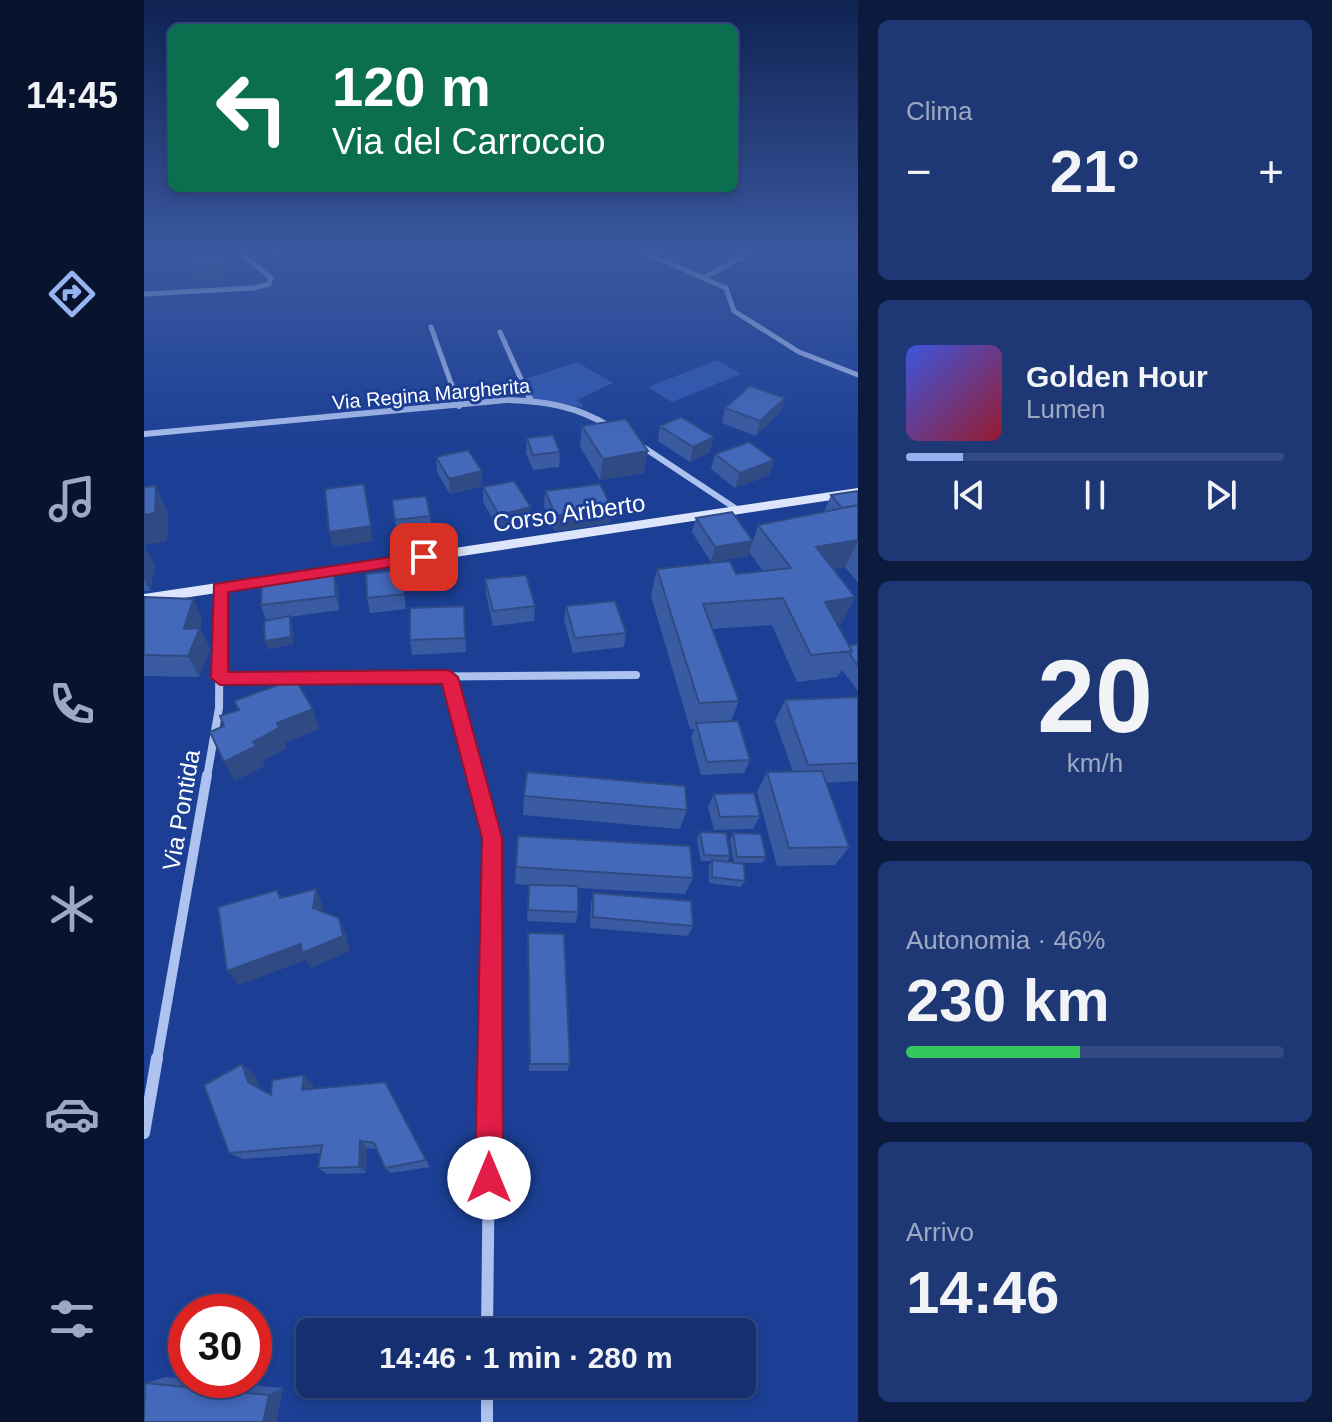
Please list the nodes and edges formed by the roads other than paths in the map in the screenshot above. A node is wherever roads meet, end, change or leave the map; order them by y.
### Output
1 (746, 318) edge
2 (431, 327) dead end
3 (500, 332) dead end
4 (858, 375) edge
5 (531, 401) junction
6 (459, 406) junction
7 (618, 431) edge
8 (144, 434) edge
9 (635, 441) edge
10 (858, 492) edge
11 (738, 510) junction
12 (220, 587) junction
13 (144, 599) edge
14 (636, 675) dead end
15 (449, 677) junction
16 (220, 678) junction
17 (144, 1133) edge
18 (487, 1318) edge
19 (487, 1398) edge
20 (487, 1422) edge

1 - 4 street
2 - 6 street
3 - 5 street
5 - 6 street, Via Regina Margherita
5 - 7 street, Via Regina Margherita
6 - 8 street, Via Regina Margherita
9 - 11 street
10 - 11 street, Corso Ariberto
11 - 12 street, Corso Ariberto
12 - 13 street, Corso Ariberto
12 - 16 street, Via Pontida
14 - 15 street
15 - 16 street
15 - 18 street
16 - 17 street, Via Pontida
19 - 20 street

